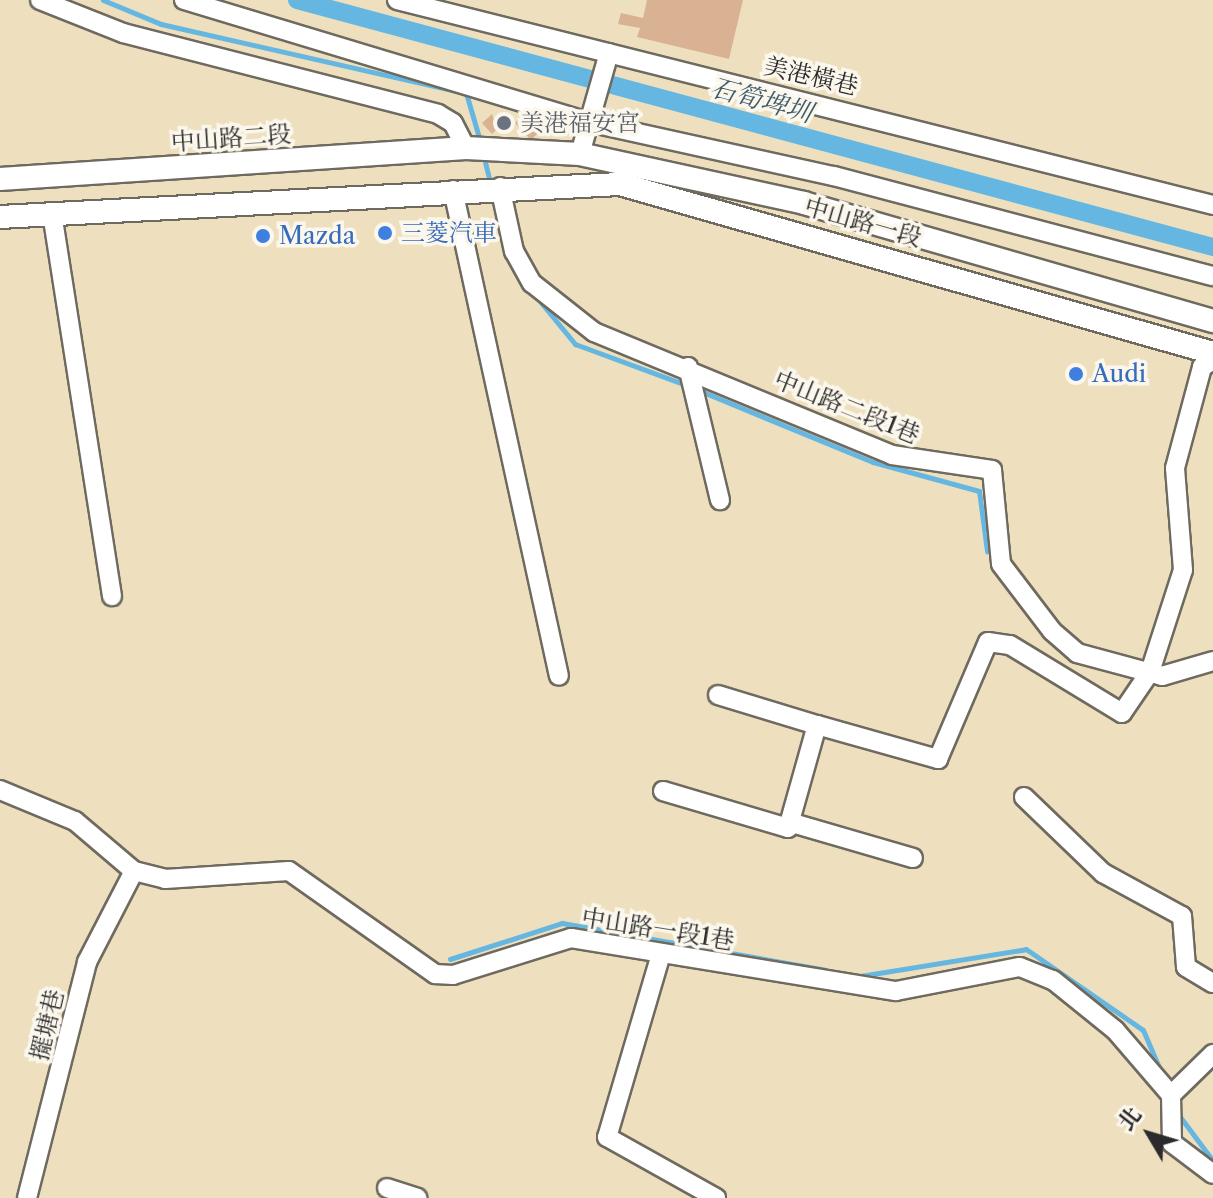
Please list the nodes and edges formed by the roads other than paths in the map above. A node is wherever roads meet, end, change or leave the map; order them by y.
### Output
1 (40, 0) edge
2 (184, 0) edge
3 (397, 0) edge
4 (609, 53) junction
5 (594, 116) junction
6 (502, 147) joint
7 (466, 148) junction
8 (580, 154) junction
9 (0, 179) edge
10 (496, 187) junction
11 (453, 190) junction
12 (1213, 205) edge
13 (52, 213) junction
14 (0, 217) edge
15 (1213, 276) edge
16 (1213, 321) edge
17 (1213, 353) edge
18 (1213, 360) edge
19 (688, 367) junction
20 (720, 500) dead end
21 (112, 596) dead end
22 (1213, 661) edge
23 (1150, 672) junction
24 (559, 676) dead end
25 (718, 695) dead end
26 (817, 725) junction
27 (0, 790) edge
28 (663, 791) dead end
29 (1024, 797) dead end
30 (789, 822) junction
31 (913, 858) dead end
32 (134, 871) junction
33 (661, 954) junction
34 (1213, 983) edge
35 (1213, 1054) edge
36 (1171, 1095) junction
37 (1213, 1174) edge
38 (387, 1188) dead end
39 (714, 1197) edge
40 (27, 1198) edge
41 (417, 1198) edge

1 - 7 street
2 - 5 street
3 - 4 street, 美港橫巷
4 - 5 street
4 - 12 street, 美港橫巷
5 - 8 street
5 - 15 street
6 - 7 main road, 中山路二段
6 - 8 main road, 中山路一段
7 - 9 main road, 中山路二段
8 - 16 main road, 中山路一段
10 - 11 main road, 中山路一段
10 - 17 main road, 中山路一段
10 - 19 street, 中山路二段1巷
11 - 13 main road
11 - 24 street
13 - 14 main road
13 - 21 street
18 - 23 street
19 - 20 street
19 - 23 street, 中山路二段1巷
22 - 23 street
23 - 26 street
25 - 26 street
26 - 30 street
27 - 32 street, 中山路一段1巷
28 - 30 street
29 - 34 street
30 - 31 street
32 - 33 street, 中山路一段1巷
32 - 40 street, 擺塘巷
33 - 36 street, 中山路一段1巷
33 - 39 street
35 - 36 street
36 - 37 street
38 - 41 street

